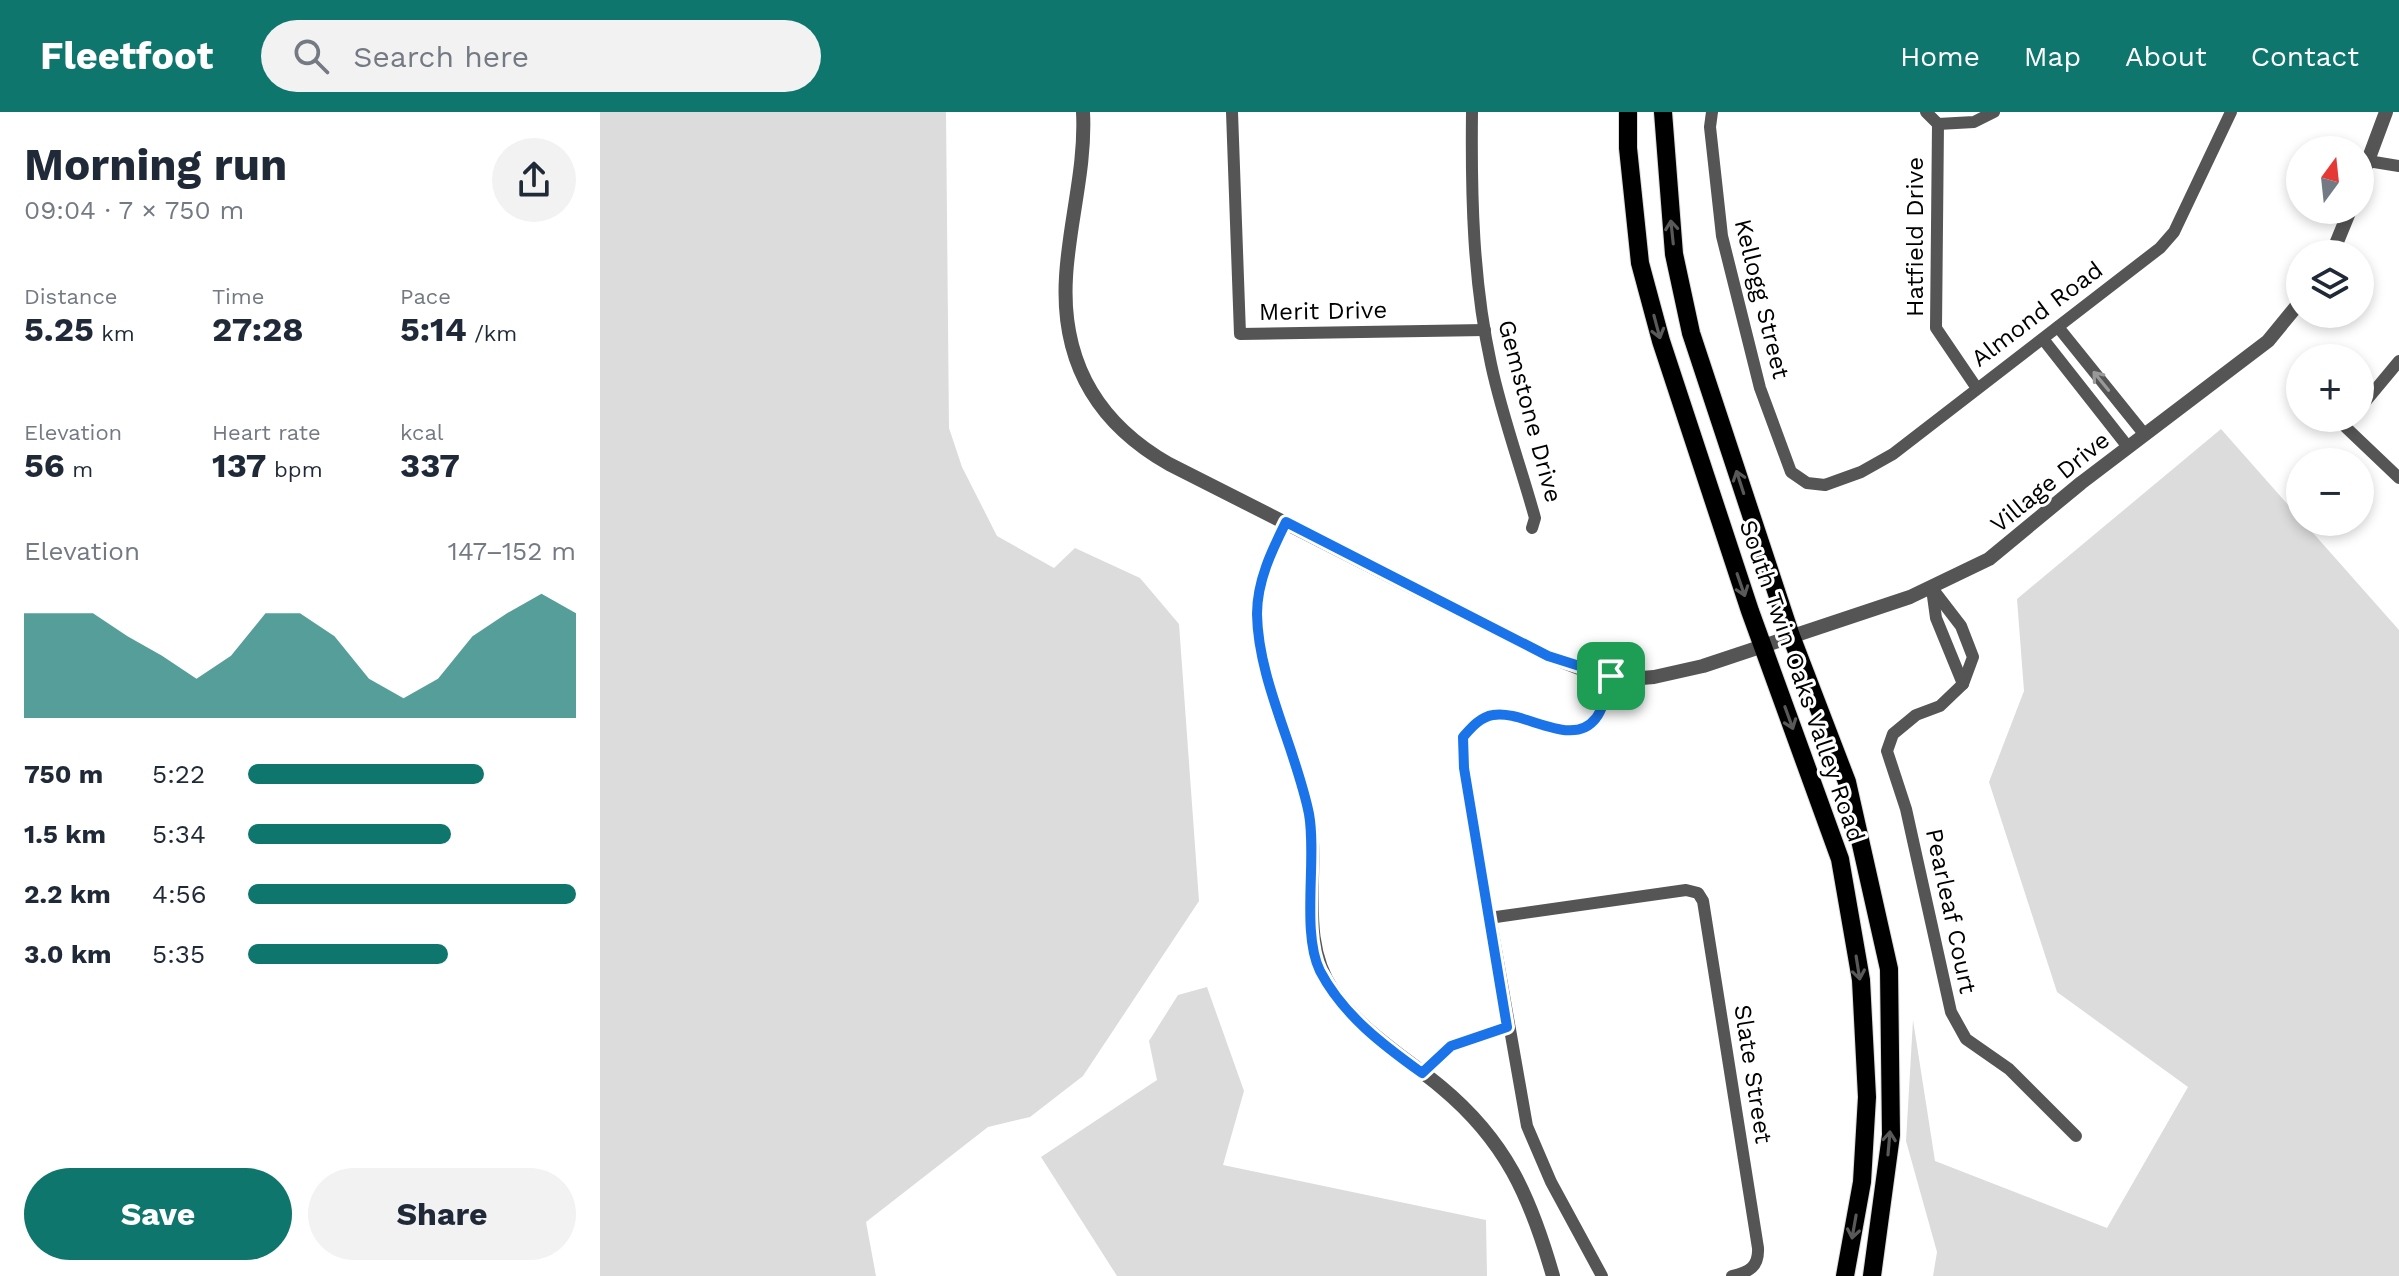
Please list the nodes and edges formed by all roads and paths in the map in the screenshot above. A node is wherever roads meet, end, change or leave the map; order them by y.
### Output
1 (1083, 112) edge
2 (1232, 112) edge
3 (1472, 112) edge
4 (1628, 112) edge
5 (1663, 112) edge
6 (1712, 112) edge
7 (1926, 112) edge
8 (1994, 112) edge
9 (2231, 112) edge
10 (2386, 112) edge
11 (1938, 124) junction
12 (2374, 145) edge
13 (2374, 162) edge
14 (2399, 166) edge
15 (2286, 319) edge
16 (2058, 327) junction
17 (1485, 330) junction
18 (2043, 339) junction
19 (2399, 361) edge
20 (1976, 387) junction
21 (2374, 391) edge
22 (2355, 432) edge
23 (2145, 435) junction
24 (2128, 447) junction
25 (2399, 478) edge
26 (1807, 483) joint
27 (1286, 522) junction
28 (1532, 528) dead end
29 (1931, 587) junction
30 (1791, 636) junction
31 (1966, 640) junction
32 (1762, 645) junction
33 (1950, 648) junction
34 (1611, 676) junction
35 (1963, 684) junction
36 (1489, 918) junction
37 (1507, 1027) junction
38 (1422, 1073) junction
39 (2076, 1136) dead end
40 (1553, 1276) edge
41 (1602, 1276) edge
42 (1732, 1276) edge
43 (1845, 1276) edge
44 (1872, 1276) edge

1 - 27 street, Village Drive
2 - 17 street, Merit Drive
3 - 17 street, Gemstone Drive
4 -> 32 main road, South Twin Oaks Valley Road
30 -> 5 main road, South Twin Oaks Valley Road
6 - 26 street, Kellogg Street
7 - 11 street
8 - 11 street
9 - 16 street, Almond Road
10 - 12 street
11 - 20 street, Hatfield Drive
13 - 14 street
15 - 23 street, Village Drive
16 - 18 street, Almond Road
23 -> 16 street
17 - 28 street, Gemstone Drive
18 - 20 street, Almond Road
18 - 24 street
19 - 21 street
20 - 26 street, Almond Road
22 - 25 street
23 - 24 street, Village Drive
24 - 29 street, Village Drive
27 - 34 street, Village Drive
27 - 38 street
29 - 30 street, Village Drive
29 - 31 street
29 - 33 street
30 - 32 street, Village Drive
44 -> 30 main road, South Twin Oaks Valley Road
31 - 33 street
31 - 35 street
32 - 34 street, Village Drive
32 -> 43 main road, South Twin Oaks Valley Road
33 - 35 street
34 - 36 street
35 - 39 street, Pearleaf Court
36 - 37 street
36 - 42 street, Slate Street
37 - 38 street
37 - 41 street
38 - 40 street

